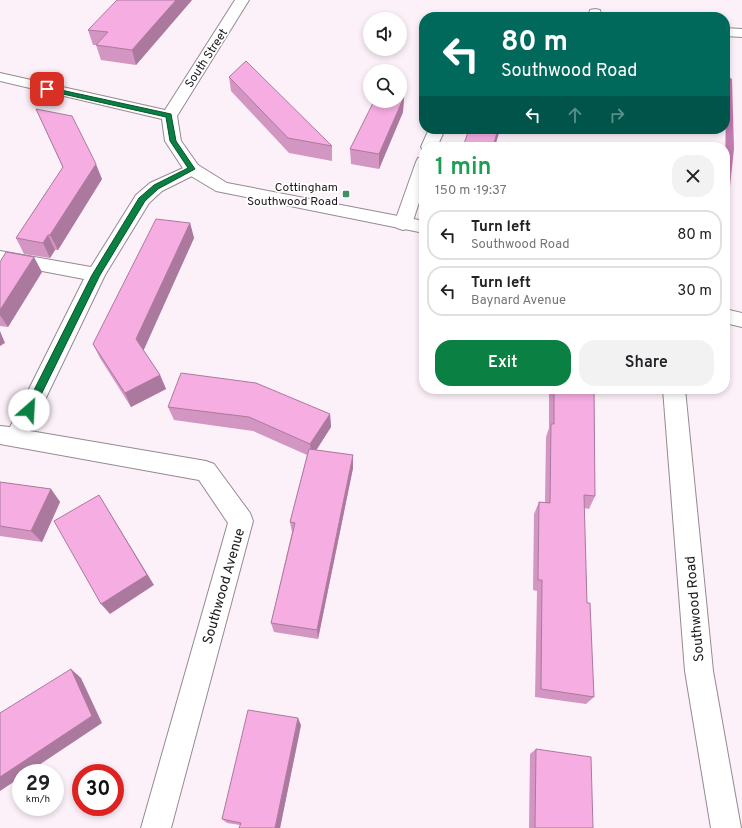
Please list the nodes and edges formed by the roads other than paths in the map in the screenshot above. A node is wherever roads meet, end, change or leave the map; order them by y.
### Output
1 (242, 0) edge
2 (730, 32) edge
3 (742, 33) edge
4 (0, 77) edge
5 (169, 116) junction
6 (192, 169) junction
7 (419, 177) edge
8 (403, 224) junction
9 (419, 226) edge
10 (0, 257) edge
11 (96, 275) junction
12 (730, 317) edge
13 (742, 320) edge
14 (674, 394) edge
15 (8, 436) edge
16 (156, 828) edge
17 (726, 828) edge

1 - 5 street, South Street
2 - 3 street
4 - 5 street
5 - 6 street
6 - 8 street
6 - 11 street, Southwood Avenue
7 - 8 street
8 - 9 street
10 - 11 street
11 - 15 street, Southwood Avenue
12 - 13 street
14 - 17 street, Southwood Road
15 - 16 street, Southwood Avenue

